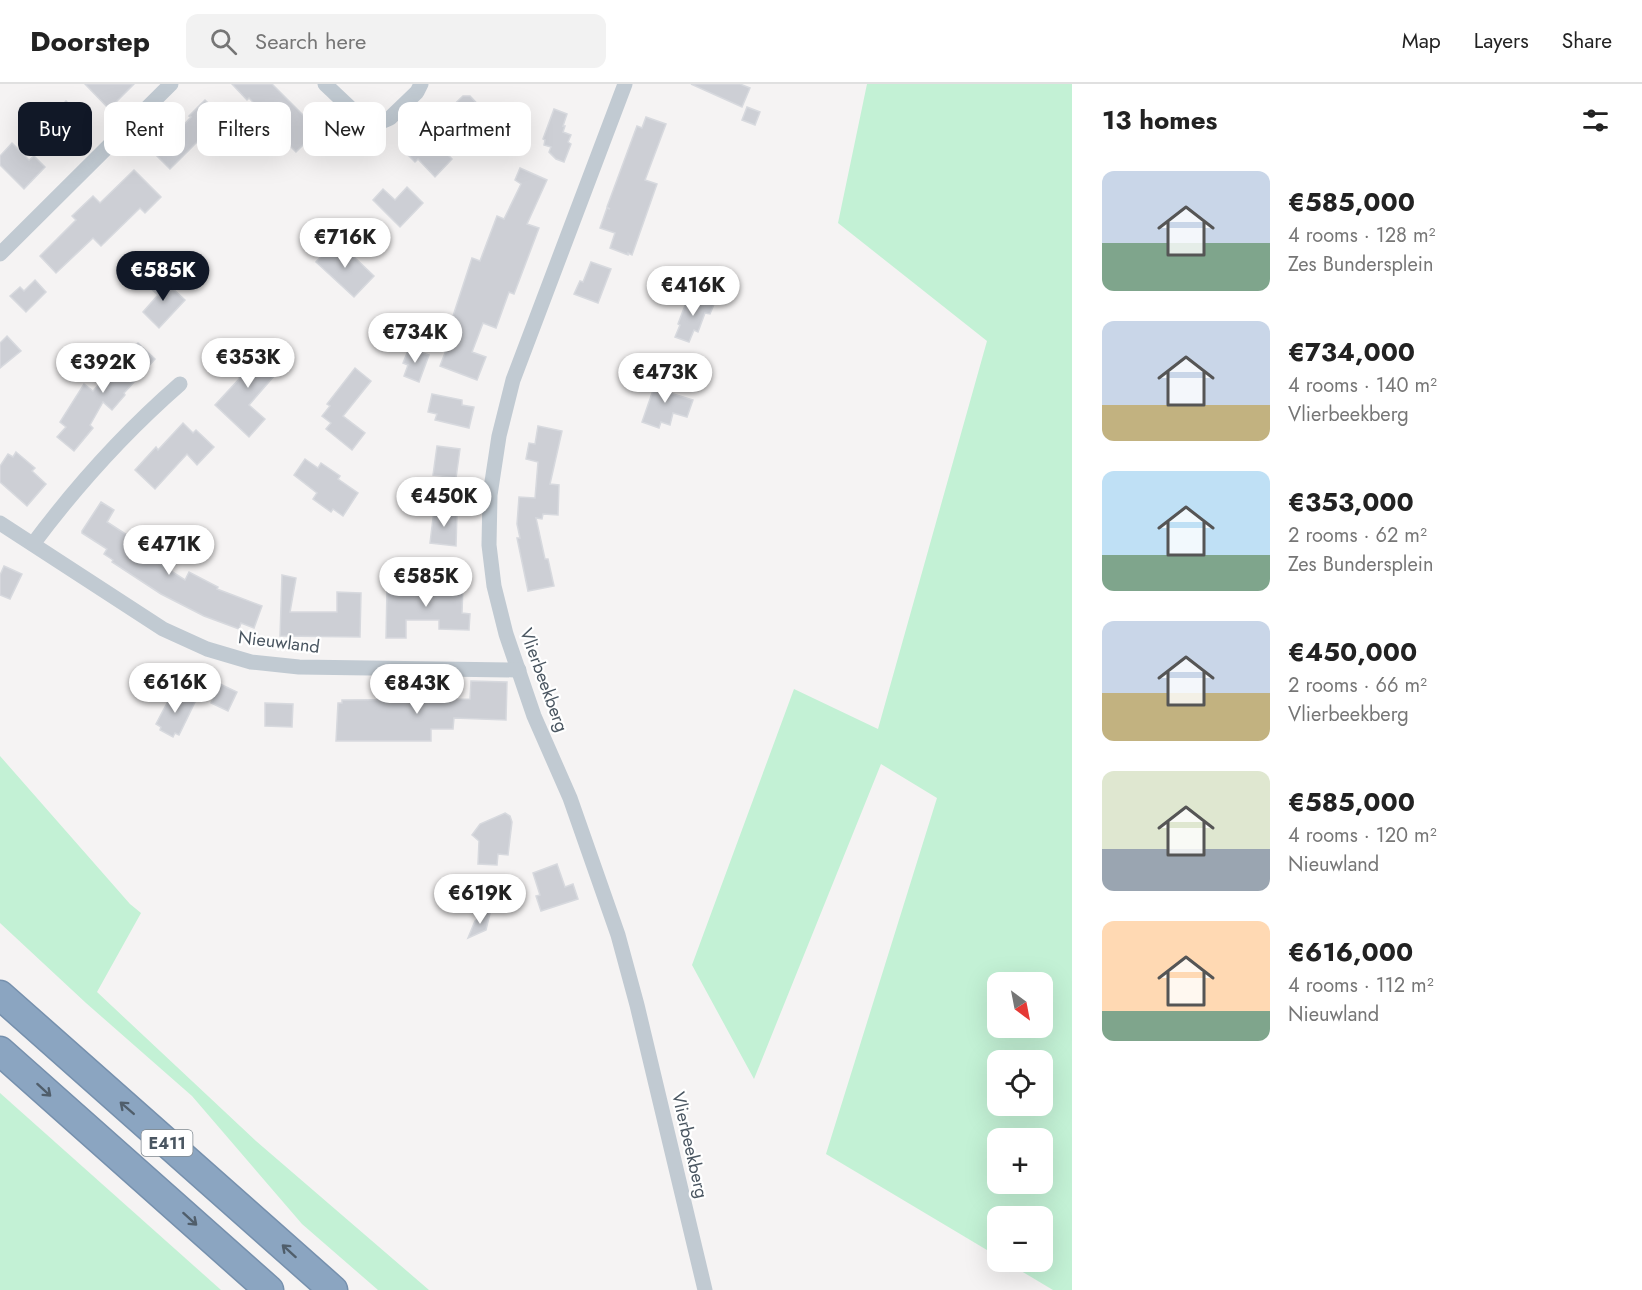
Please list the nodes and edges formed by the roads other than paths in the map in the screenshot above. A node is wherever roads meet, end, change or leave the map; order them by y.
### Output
1 (171, 84) edge
2 (326, 84) edge
3 (421, 84) edge
4 (625, 84) edge
5 (0, 254) edge
6 (180, 384) dead end
7 (0, 523) edge
8 (33, 543) junction
9 (519, 670) junction
10 (0, 995) edge
11 (0, 1051) edge
12 (269, 1290) edge
13 (333, 1290) edge
14 (705, 1290) edge

1 - 5 street
2 - 3 street
4 - 9 street, Vlierbeekberg
6 - 8 street
7 - 8 street, Nieuwland
8 - 9 street, Nieuwland
9 - 14 street, Vlierbeekberg
13 -> 10 highway, E411
11 -> 12 highway, E411

